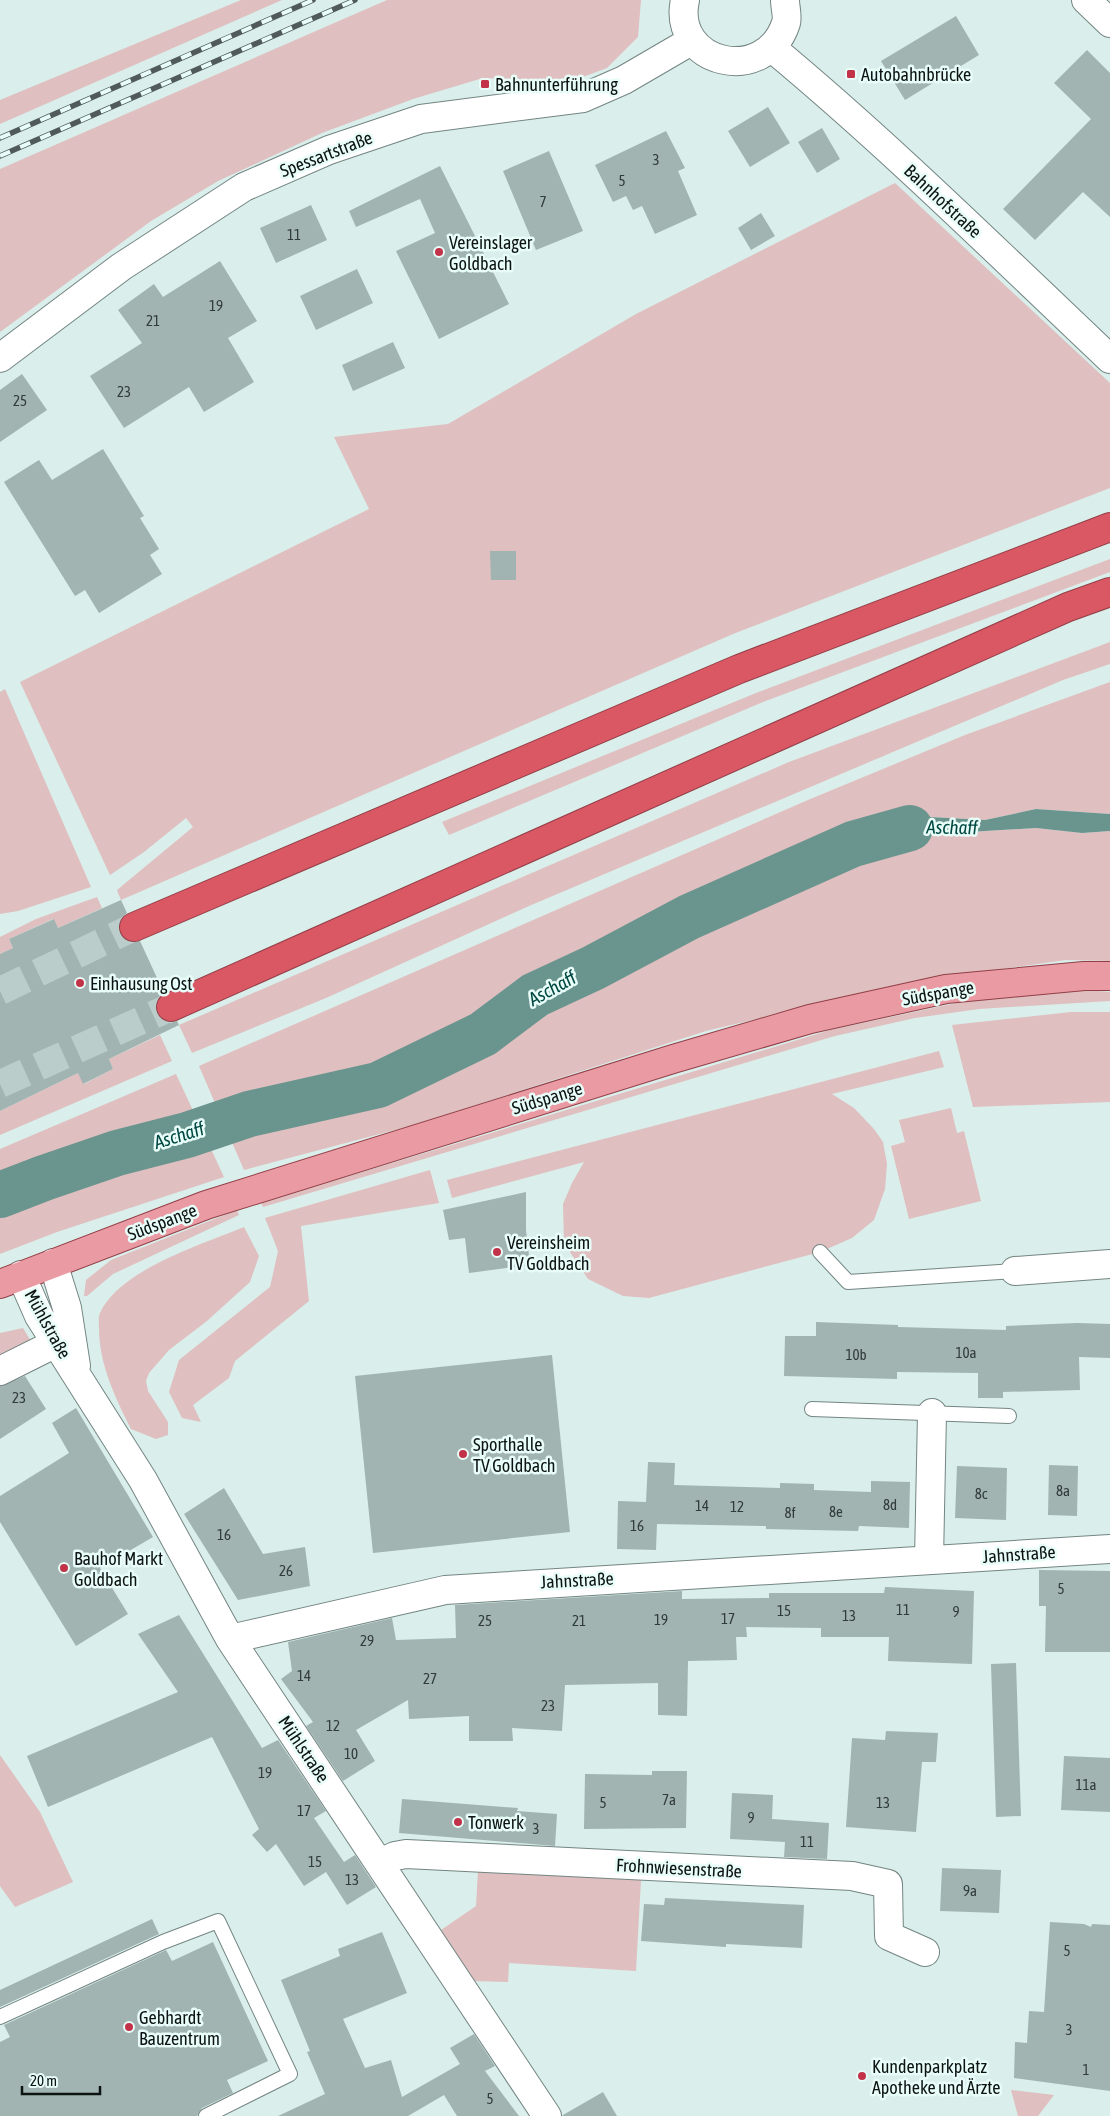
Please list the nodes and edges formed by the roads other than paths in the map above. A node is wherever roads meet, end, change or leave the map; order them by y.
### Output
1 (685, 0) edge
2 (785, 0) edge
3 (1086, 0) edge
4 (1110, 23) edge
5 (691, 41) junction
6 (772, 48) junction
7 (0, 358) edge
8 (1110, 359) edge
9 (1110, 527) edge
10 (1110, 592) edge
11 (134, 927) tunnel mouth
12 (1110, 976) edge
13 (170, 1007) tunnel mouth
14 (820, 1252) dead end
15 (53, 1263) junction
16 (1110, 1264) edge
17 (1015, 1271) joint
18 (11, 1280) edge
19 (56, 1344) junction
20 (0, 1371) edge
21 (77, 1373) junction
22 (812, 1409) dead end
23 (932, 1413) junction
24 (1009, 1416) dead end
25 (1110, 1549) edge
26 (929, 1560) junction
27 (230, 1639) junction
28 (380, 1862) junction
29 (925, 1952) dead end
30 (0, 2017) edge
31 (206, 2116) edge
32 (547, 2116) edge

1 - 5 street
2 - 6 street
3 - 4 street
5 - 6 street
5 - 7 street, Spessartstraße
6 - 8 street, Bahnhofstraße
9 - 11 highway
10 - 13 highway
12 - 15 main road, Südspange
14 - 17 lane
15 - 18 main road, Südspange
15 - 21 street, Mühlstraße
16 - 17 street
18 - 19 street, Mühlstraße
19 - 20 street
19 - 21 street, Mühlstraße
21 - 27 street, Mühlstraße
22 - 23 lane
23 - 24 lane
23 - 26 street
25 - 26 street, Jahnstraße
26 - 27 street, Jahnstraße
27 - 28 street, Mühlstraße
28 - 29 street, Frohnwiesenstraße
28 - 32 street, Mühlstraße
30 - 31 lane

